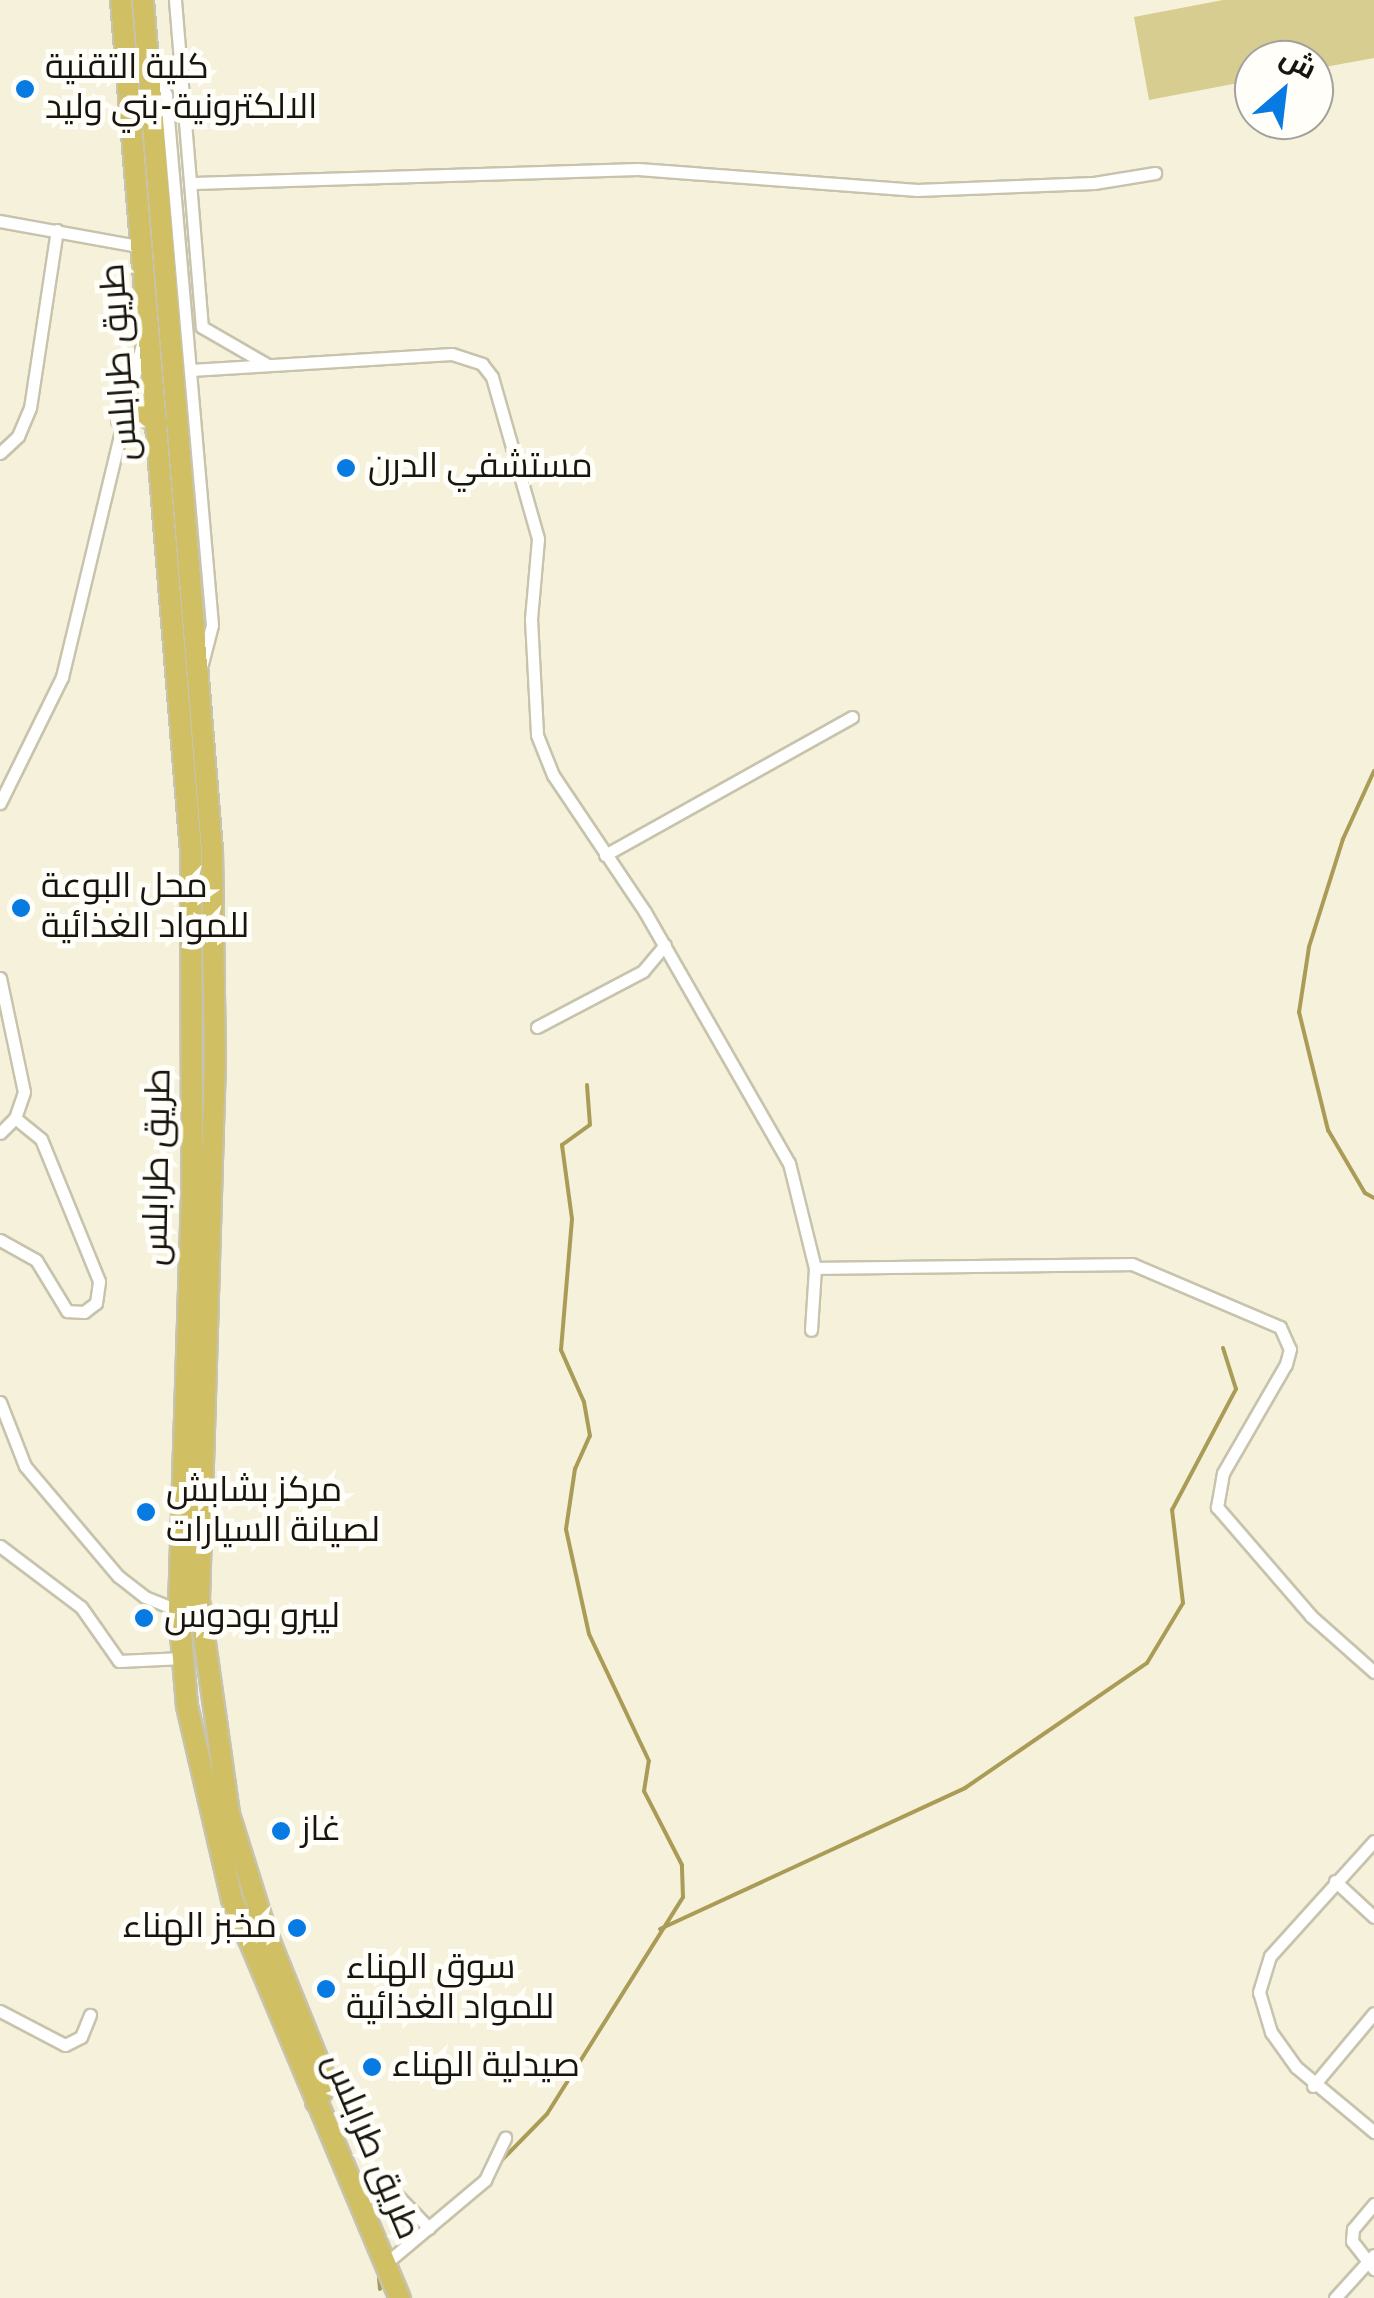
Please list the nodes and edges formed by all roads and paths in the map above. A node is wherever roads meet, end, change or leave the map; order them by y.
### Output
1 (121, 0) edge
2 (143, 0) edge
3 (175, 0) edge
4 (149, 64) junction
5 (1155, 173) dead end
6 (194, 183) junction
7 (0, 221) edge
8 (57, 230) junction
9 (144, 248) junction
10 (150, 310) junction
11 (266, 364) junction
12 (190, 370) junction
13 (122, 420) junction
14 (158, 422) junction
15 (0, 453) edge
16 (200, 668) junction
17 (852, 717) dead end
18 (0, 803) edge
19 (605, 856) junction
20 (665, 945) junction
21 (0, 978) edge
22 (537, 1027) dead end
23 (15, 1118) junction
24 (0, 1133) edge
25 (0, 1240) edge
26 (815, 1268) junction
27 (811, 1330) dead end
28 (0, 1402) edge
29 (0, 1546) edge
30 (179, 1611) junction
31 (183, 1658) junction
32 (1374, 1672) edge
33 (1374, 1841) edge
34 (1336, 1880) junction
35 (1374, 1917) edge
36 (0, 2011) edge
37 (1374, 2013) edge
38 (90, 2016) dead end
39 (1313, 2086) junction
40 (316, 2102) junction
41 (1374, 2132) edge
42 (505, 2138) dead end
43 (358, 2200) junction
44 (1374, 2204) edge
45 (428, 2228) junction
46 (1372, 2262) edge
47 (385, 2264) junction
48 (393, 2296) edge
49 (1335, 2298) edge

1 - 9 highway, طريق طرابلس
2 - 4 highway
3 - 6 street
4 - 12 street
4 - 16 highway
5 - 6 street
6 - 11 street
7 - 8 street
8 - 9 street
8 - 15 street
9 - 10 highway, طريق طرابلس
10 - 13 street
10 - 14 highway, طريق طرابلس
11 - 12 street
11 - 19 street
12 - 16 street
13 - 14 highway
13 - 18 street
14 - 30 highway, طريق طرابلس
16 - 40 highway
17 - 19 street
19 - 20 street
20 - 22 street
20 - 26 street
21 - 23 street
23 - 24 street
23 - 25 street
26 - 27 street
26 - 32 street
28 - 30 street
29 - 31 street
30 - 31 highway, طريق طرابلس
31 - 40 highway, طريق طرابلس
33 - 34 street
34 - 35 street
34 - 39 street
36 - 38 street
37 - 39 street
39 - 41 street
40 - 43 highway, طريق طرابلس
42 - 45 street
43 - 45 street
43 - 47 highway, طريق طرابلس
44 - 46 street
45 - 47 street
46 - 49 street
47 - 48 highway, طريق طرابلس

